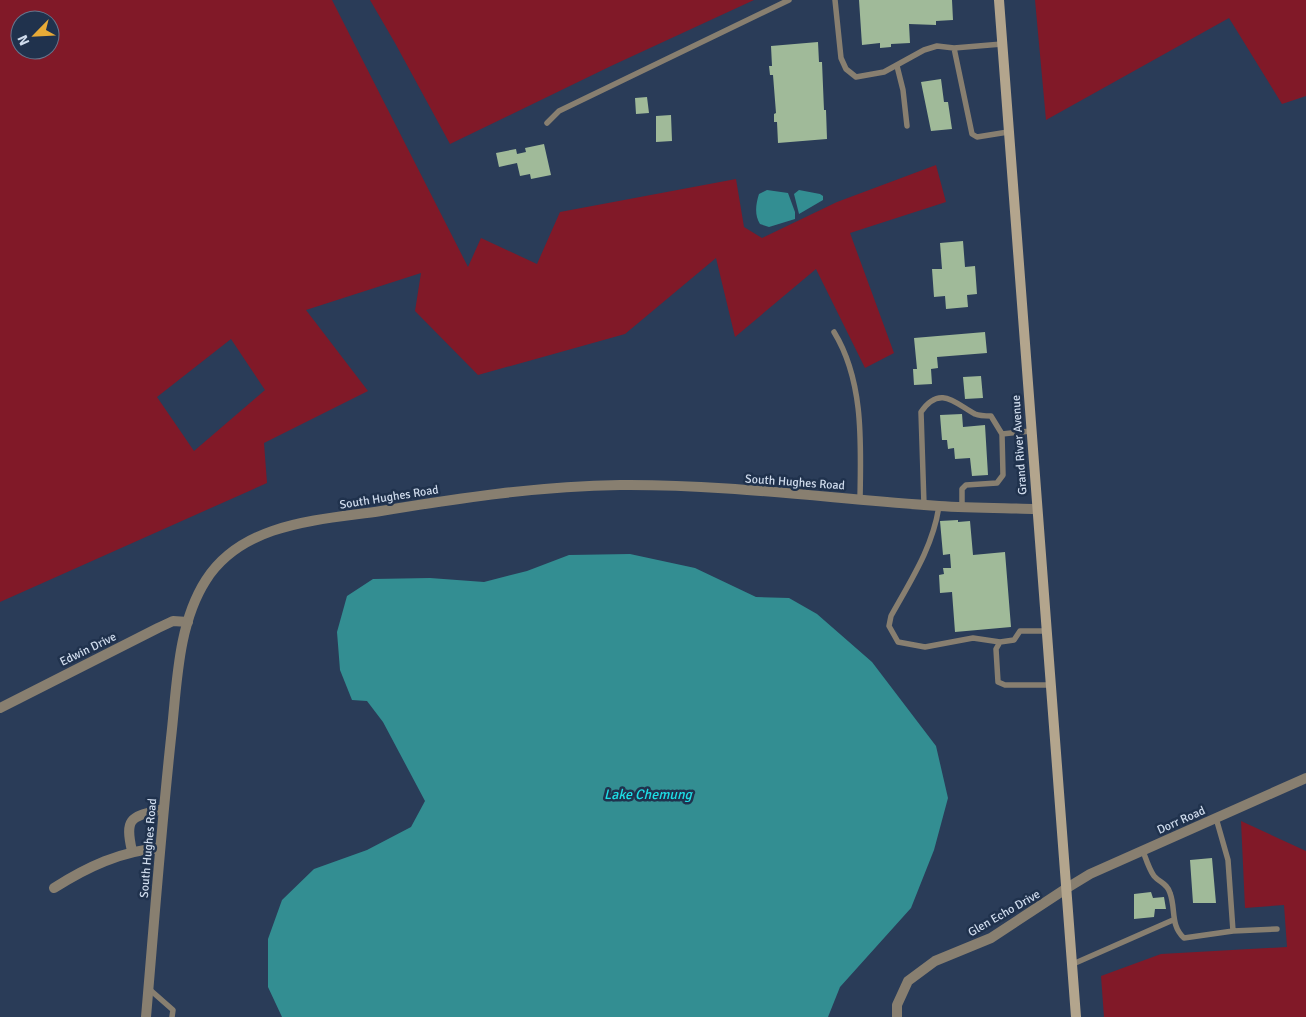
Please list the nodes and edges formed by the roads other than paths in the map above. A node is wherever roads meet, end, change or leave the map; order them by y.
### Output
1 (789, 0) edge
2 (835, 0) edge
3 (998, 0) edge
4 (1002, 44) junction
5 (954, 48) junction
6 (897, 66) junction
7 (547, 123) dead end
8 (907, 126) dead end
9 (1008, 132) junction
10 (834, 332) dead end
11 (1031, 431) junction
12 (1002, 434) junction
13 (860, 499) junction
14 (924, 504) junction
15 (939, 506) junction
16 (962, 507) junction
17 (1036, 509) junction
18 (188, 622) junction
19 (1047, 631) junction
20 (1000, 642) junction
21 (1051, 685) junction
22 (0, 708) edge
23 (1306, 778) edge
24 (164, 809) junction
25 (1216, 818) junction
26 (160, 848) junction
27 (1143, 850) junction
28 (132, 851) junction
29 (54, 888) dead end
30 (1067, 888) junction
31 (1173, 920) junction
32 (1277, 930) dead end
33 (1233, 931) junction
34 (1072, 964) junction
35 (148, 988) junction
36 (146, 1017) edge
37 (172, 1017) edge
38 (897, 1017) edge
39 (1076, 1017) edge

1 - 7 lane
2 - 6 lane
3 - 4 main road, Grand River Avenue
4 - 5 lane
4 - 9 main road, Grand River Avenue
5 - 6 lane
5 - 9 lane
6 - 8 lane
9 - 11 main road, Grand River Avenue
10 - 13 lane
11 - 12 lane
11 - 17 main road, Grand River Avenue
12 - 14 lane
12 - 16 lane
13 - 14 street, South Hughes Road
13 - 18 street, South Hughes Road
14 - 15 street, South Hughes Road
15 - 16 street, South Hughes Road
15 - 20 lane
16 - 17 street, South Hughes Road
17 - 19 main road, Grand River Avenue
18 - 22 street, Edwin Drive
18 - 24 street, South Hughes Road
19 - 20 lane
19 - 21 main road, Grand River Avenue
20 - 21 lane
21 - 30 main road, Grand River Avenue
23 - 25 street, Dorr Road
24 - 26 street, South Hughes Road
24 - 28 street
25 - 27 street, Dorr Road
25 - 33 lane
26 - 28 street
26 - 35 street, South Hughes Road
27 - 30 street, Dorr Road
27 - 31 lane
28 - 29 street
30 - 34 main road, Grand River Avenue
30 - 38 street, Glen Echo Drive
31 - 33 lane
31 - 34 lane
32 - 33 lane
34 - 39 main road, Grand River Avenue
35 - 36 street, South Hughes Road
35 - 37 lane

